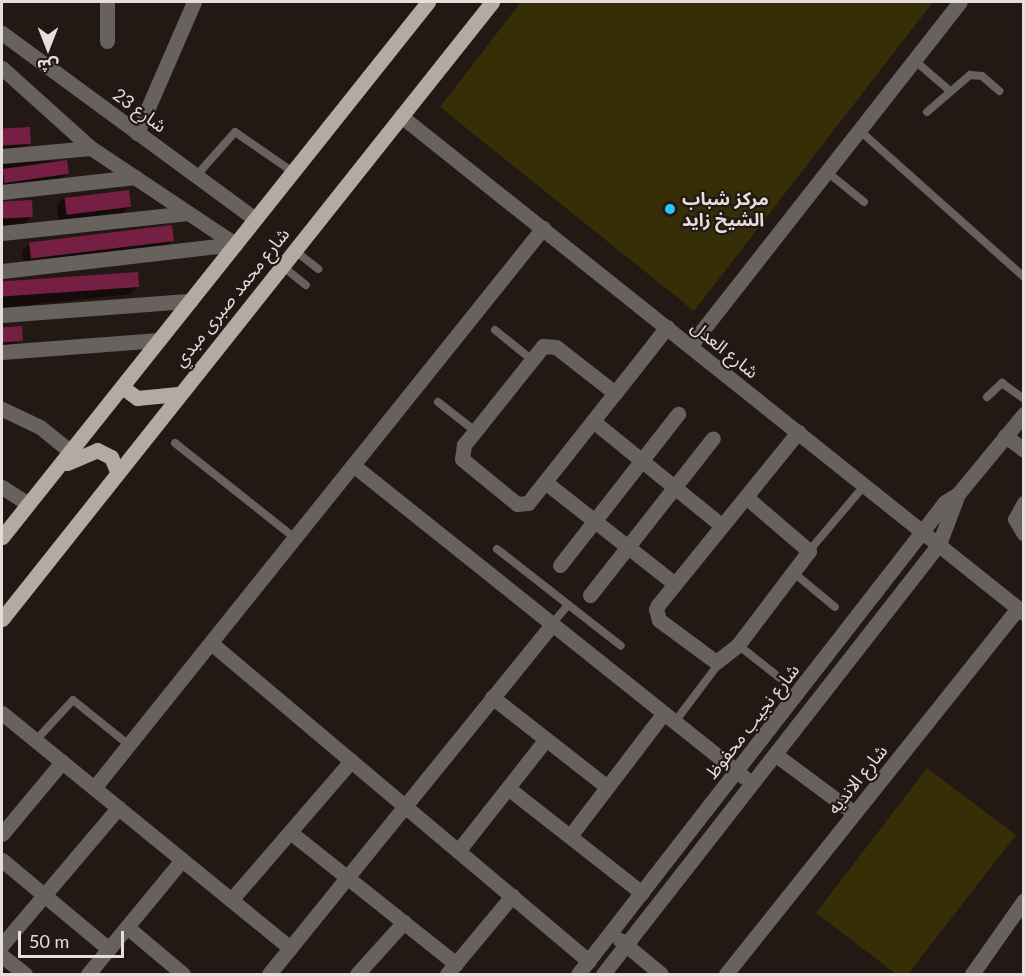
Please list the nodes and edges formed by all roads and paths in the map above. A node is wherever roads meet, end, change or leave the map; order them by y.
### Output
1 (107, 2) edge
2 (195, 2) edge
3 (428, 2) edge
4 (492, 2) edge
5 (960, 2) edge
6 (2, 33) edge
7 (107, 41) dead end
8 (913, 59) junction
9 (2, 68) edge
10 (949, 90) junction
11 (999, 91) dead end
12 (927, 112) dead end
13 (401, 116) junction
14 (857, 128) junction
15 (137, 133) junction
16 (91, 148) junction
17 (2, 156) edge
18 (825, 170) junction
19 (293, 172) junction
20 (196, 176) junction
21 (135, 177) junction
22 (2, 192) edge
23 (864, 202) dead end
24 (189, 213) junction
25 (255, 219) junction
26 (543, 228) junction
27 (2, 233) edge
28 (235, 244) junction
29 (294, 250) junction
30 (281, 266) junction
31 (318, 269) dead end
32 (2, 271) edge
33 (1023, 277) edge
34 (306, 285) dead end
35 (190, 301) junction
36 (2, 315) edge
37 (667, 327) junction
38 (495, 330) dead end
39 (159, 340) junction
40 (690, 346) junction
41 (2, 352) edge
42 (531, 359) junction
43 (122, 387) junction
44 (615, 393) junction
45 (178, 394) junction
46 (987, 397) dead end
47 (1023, 399) edge
48 (438, 402) dead end
49 (2, 410) edge
50 (678, 414) dead end
51 (1023, 414) edge
52 (593, 421) junction
53 (475, 431) junction
54 (798, 432) junction
55 (1005, 436) junction
56 (713, 438) dead end
57 (176, 443) dead end
58 (1023, 450) edge
59 (70, 451) junction
60 (642, 461) junction
61 (353, 465) junction
62 (117, 471) junction
63 (52, 473) junction
64 (545, 482) junction
65 (865, 485) junction
66 (2, 487) edge
67 (674, 488) junction
68 (958, 494) junction
69 (746, 497) junction
70 (1023, 503) edge
71 (28, 504) junction
72 (594, 521) junction
73 (722, 526) junction
74 (922, 531) junction
75 (1023, 534) edge
76 (2, 537) edge
77 (295, 538) junction
78 (939, 544) junction
79 (627, 547) junction
80 (497, 549) dead end
81 (809, 551) junction
82 (560, 565) dead end
83 (794, 573) junction
84 (675, 584) junction
85 (590, 594) dead end
86 (568, 605) junction
87 (835, 607) dead end
88 (1021, 611) edge
89 (2, 619) edge
90 (552, 624) junction
91 (211, 643) junction
92 (738, 645) junction
93 (621, 646) dead end
94 (720, 662) junction
95 (780, 678) dead end
96 (492, 697) junction
97 (2, 713) edge
98 (669, 718) junction
99 (546, 739) junction
100 (36, 740) junction
101 (129, 745) junction
102 (777, 755) junction
103 (351, 761) junction
104 (62, 762) junction
105 (738, 772) junction
106 (753, 785) junction
107 (607, 787) junction
108 (94, 788) junction
109 (508, 788) junction
110 (405, 806) junction
111 (118, 808) junction
112 (854, 813) junction
113 (290, 832) junction
114 (2, 834) edge
115 (570, 836) junction
116 (458, 851) junction
117 (2, 860) edge
118 (182, 860) junction
119 (347, 878) junction
120 (642, 893) junction
121 (44, 895) junction
122 (512, 896) junction
123 (231, 900) junction
124 (1023, 900) edge
125 (404, 922) junction
126 (127, 927) junction
127 (611, 933) junction
128 (2, 945) edge
129 (626, 945) junction
130 (291, 948) junction
131 (109, 949) junction
132 (2, 956) edge
133 (589, 961) junction
134 (451, 969) edge
135 (367, 972) edge
136 (25, 975) edge
137 (88, 975) edge
138 (183, 975) edge
139 (269, 975) edge
140 (578, 975) edge
141 (603, 975) edge
142 (661, 975) edge
143 (726, 975) edge
144 (972, 975) edge

1 - 7 street
2 - 15 street
3 - 19 main road, شارع محمد صبرى مبدي
4 - 13 main road, شارع محمد صبرى مبدي
5 - 8 street
6 - 15 street, شارع 23
8 - 10 lane
8 - 14 street
9 - 16 street
10 - 11 lane
10 - 12 lane
13 - 26 street, شارع العدل
13 - 29 main road, شارع محمد صبرى مبدي
14 - 18 street
14 - 33 lane
15 - 20 street, شارع 23
16 - 17 street
16 - 21 street
18 - 23 lane
18 - 40 street
19 - 20 lane
19 - 25 main road, شارع محمد صبرى مبدي
20 - 25 street, شارع 23
21 - 22 street
21 - 24 street
24 - 27 street
24 - 28 street
25 - 28 main road, شارع محمد صبرى مبدي
26 - 37 street, شارع العدل
26 - 61 street
28 - 32 street
28 - 35 main road, شارع محمد صبرى مبدي
29 - 30 main road, شارع محمد صبرى مبدي
29 - 31 lane
30 - 34 lane
30 - 45 main road, شارع محمد صبرى مبدي
35 - 36 street
35 - 39 main road, شارع محمد صبرى مبدي
37 - 40 street, شارع العدل
37 - 44 street
38 - 42 lane
39 - 41 street
39 - 43 main road, شارع محمد صبرى مبدي
40 - 54 street, شارع العدل
42 - 44 street
42 - 53 street
43 - 45 main road
43 - 59 main road, شارع محمد صبرى مبدي
44 - 52 street
45 - 62 main road, شارع محمد صبرى مبدي
46 - 47 lane
48 - 53 lane
49 - 59 street
50 - 60 street
51 - 55 street, شارع نجيب محفوظ
52 - 60 street
52 - 64 street
53 - 64 street
54 - 65 street, شارع العدل
54 - 69 street
55 - 58 street
55 - 68 street, شارع نجيب محفوظ
56 - 67 street
57 - 77 lane
59 - 63 main road, شارع محمد صبرى مبدي
60 - 67 street
60 - 72 street
61 - 77 street
61 - 90 street
62 - 63 main road
62 - 89 main road, شارع محمد صبرى مبدي
63 - 71 main road, شارع محمد صبرى مبدي
64 - 72 street
65 - 74 street, شارع العدل
65 - 81 lane
66 - 71 street
67 - 73 street
67 - 79 street
68 - 74 street, شارع نجيب محفوظ
68 - 78 street, شارع نجيب محفوظ
69 - 73 street
69 - 81 street
70 - 75 street
71 - 76 main road, شارع محمد صبرى مبدي
72 - 79 street
72 - 82 street
73 - 84 street
74 - 78 street, شارع العدل
74 - 105 street, شارع نجيب محفوظ
77 - 91 street
78 - 88 street, شارع العدل
78 - 102 street, شارع نجيب محفوظ
79 - 84 street
79 - 85 street
80 - 86 lane
81 - 83 street
83 - 87 lane
83 - 92 street
84 - 94 street
86 - 90 lane
86 - 93 lane
88 - 112 street, شارع الانديه
90 - 96 street
90 - 98 street
91 - 101 street
91 - 103 street
92 - 94 street
92 - 95 lane
94 - 98 lane
96 - 99 street
96 - 110 street
97 - 100 street
98 - 105 street
98 - 107 street
99 - 107 street
99 - 109 street
100 - 101 lane
100 - 104 street
101 - 108 street
102 - 106 street, شارع نجيب محفوظ
102 - 112 street
103 - 110 street
103 - 113 street
104 - 108 street
104 - 114 street
105 - 106 street
105 - 120 street, شارع نجيب محفوظ
106 - 129 street, شارع نجيب محفوظ
107 - 115 street
108 - 111 street
109 - 115 street
109 - 116 street
110 - 116 street
110 - 119 street
111 - 118 street
111 - 121 street
112 - 143 street, شارع الانديه
113 - 119 street
113 - 123 street
115 - 120 street
116 - 122 street
117 - 121 street
118 - 123 street
118 - 126 street
119 - 125 street
119 - 130 street
120 - 127 street, شارع نجيب محفوظ
121 - 128 street
121 - 131 street
122 - 133 street
122 - 134 street
123 - 130 street
124 - 144 street
125 - 134 street
125 - 135 street
126 - 131 street
126 - 138 street
127 - 129 street
127 - 133 street, شارع نجيب محفوظ
129 - 141 street, شارع نجيب محفوظ
129 - 142 street
130 - 139 street
131 - 137 street
132 - 136 street
133 - 140 street, شارع نجيب محفوظ

